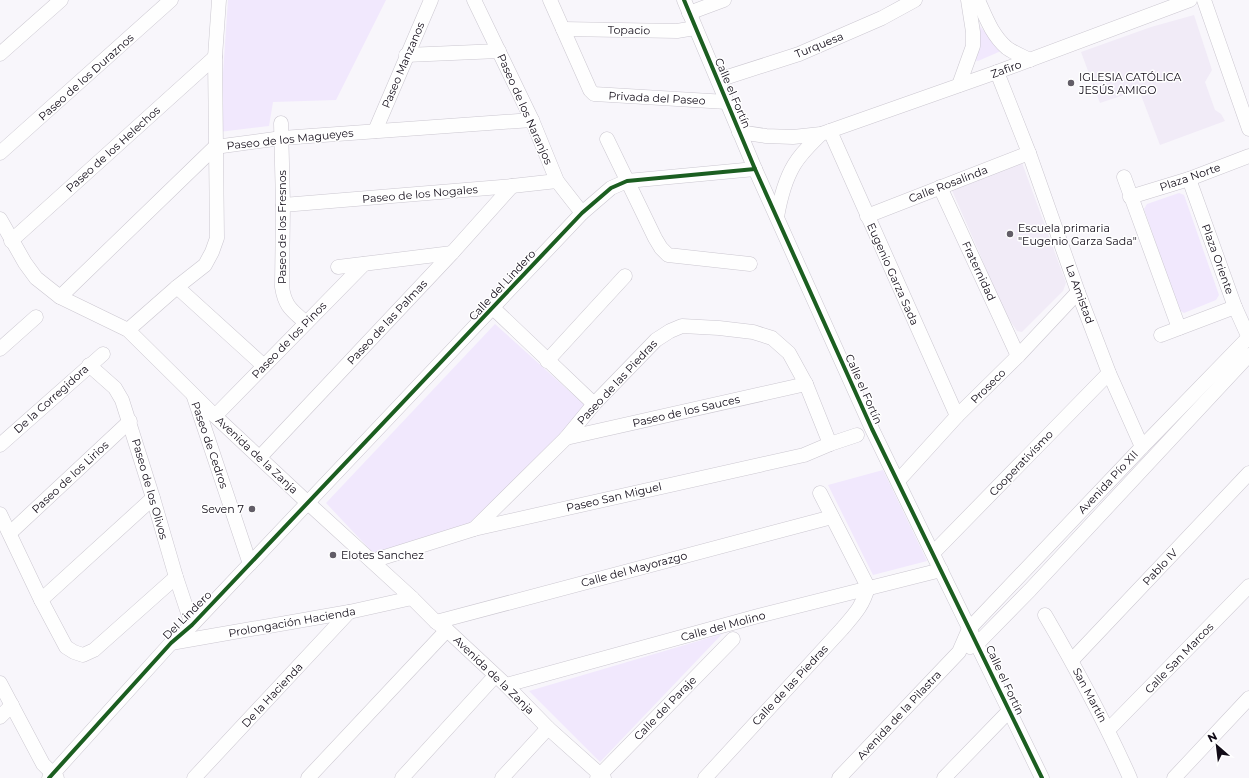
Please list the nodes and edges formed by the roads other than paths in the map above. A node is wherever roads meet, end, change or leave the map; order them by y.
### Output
1 (61, 0) edge
2 (171, 0) edge
3 (219, 0) edge
4 (431, 0) edge
5 (474, 0) edge
6 (550, 0) edge
7 (724, 0) edge
8 (916, 0) edge
9 (968, 0) edge
10 (978, 0) edge
11 (1190, 0) edge
12 (1204, 0) edge
13 (687, 6) edge
14 (696, 28) junction
15 (563, 29) junction
16 (499, 51) junction
17 (0, 54) edge
18 (406, 55) junction
19 (215, 57) junction
20 (1030, 60) junction
21 (998, 72) junction
22 (718, 80) junction
23 (959, 85) junction
24 (727, 102) junction
25 (532, 120) junction
26 (281, 123) dead end
27 (1249, 129) edge
28 (375, 131) junction
29 (739, 132) junction
30 (825, 133) junction
31 (282, 138) junction
32 (607, 139) dead end
33 (215, 147) junction
34 (0, 153) edge
35 (1029, 153) junction
36 (1249, 156) edge
37 (755, 169) junction
38 (1124, 177) dead end
39 (1189, 179) junction
40 (556, 181) junction
41 (627, 181) junction
42 (512, 186) junction
43 (940, 187) junction
44 (1130, 197) junction
45 (283, 205) junction
46 (582, 213) junction
47 (867, 216) junction
48 (777, 218) junction
49 (0, 219) edge
50 (11, 241) junction
51 (452, 253) junction
52 (364, 264) junction
53 (750, 264) dead end
54 (338, 267) dead end
55 (625, 276) dead end
56 (177, 287) junction
57 (1078, 292) junction
58 (60, 297) junction
59 (1235, 307) junction
60 (493, 308) junction
61 (36, 317) dead end
62 (306, 323) junction
63 (1179, 328) junction
64 (128, 330) junction
65 (1161, 335) dead end
66 (1249, 338) edge
67 (0, 348) edge
68 (103, 354) dead end
69 (1249, 355) edge
70 (1018, 356) junction
71 (547, 361) junction
72 (89, 365) junction
73 (264, 366) junction
74 (1110, 373) junction
75 (806, 384) junction
76 (193, 395) junction
77 (594, 404) junction
78 (215, 416) junction
79 (957, 416) junction
80 (130, 420) junction
81 (857, 435) dead end
82 (566, 438) junction
83 (830, 444) junction
84 (0, 445) edge
85 (1142, 447) junction
86 (260, 457) junction
87 (1249, 473) edge
88 (898, 481) junction
89 (820, 493) dead end
90 (153, 498) junction
91 (308, 503) junction
92 (0, 514) edge
93 (832, 516) junction
94 (474, 529) junction
95 (10, 533) junction
96 (933, 553) junction
97 (372, 561) junction
98 (250, 564) junction
99 (941, 570) junction
100 (176, 577) junction
101 (1249, 586) edge
102 (868, 588) junction
103 (412, 598) junction
104 (42, 600) junction
105 (349, 612) junction
106 (1045, 615) dead end
107 (436, 622) junction
108 (192, 625) junction
109 (969, 629) junction
110 (447, 630) junction
111 (733, 639) dead end
112 (171, 643) junction
113 (978, 644) junction
114 (959, 652) junction
115 (1072, 660) junction
116 (495, 676) junction
117 (0, 683) edge
118 (506, 685) junction
119 (1249, 698) edge
120 (12, 705) junction
121 (1009, 711) junction
122 (0, 717) edge
123 (548, 728) junction
124 (1108, 730) junction
125 (53, 777) edge
126 (600, 777) edge
127 (194, 778) edge
128 (308, 778) edge
129 (402, 778) edge
130 (502, 778) edge
131 (705, 778) edge
132 (840, 778) edge
133 (944, 778) edge
134 (1042, 778) edge
135 (1130, 778) edge
136 (1174, 778) edge

1 - 17 street
2 - 34 street, Paseo de los Duraznos
3 - 19 street
4 - 18 street, Paseo Manzanos
5 - 16 street, Paseo de los Naranjos
6 - 15 street, Privada del Paseo
7 - 13 street
8 - 22 street, Turquesa
9 - 23 street
10 - 20 street
11 - 20 street, Zafiro
12 - 27 street
13 - 14 street, Calle el Fortín
14 - 15 street, Topacio
14 - 22 street, Calle el Fortín
15 - 24 street, Privada del Paseo
16 - 18 street
16 - 25 street, Paseo de los Naranjos
18 - 28 street, Paseo Manzanos
19 - 33 street
19 - 50 street, Paseo de los Helechos
20 - 21 street, Zafiro
21 - 23 street, Zafiro
21 - 35 street, La Amistad
22 - 24 street, Calle el Fortín
23 - 30 street, Zafiro
24 - 29 street, Calle el Fortín
25 - 28 street, Paseo de los Magueyes
25 - 40 street, Paseo de los Naranjos
26 - 31 street, Paseo de los Fresnos
28 - 31 street, Paseo de los Magueyes
29 - 30 street, Zafiro
29 - 37 street, Calle el Fortín
30 - 47 street, Eugenio Garza Sada
30 - 48 street, Zafiro
31 - 33 street, Paseo de los Magueyes
31 - 45 street, Paseo de los Fresnos
32 - 41 street
33 - 56 street
33 - 58 street, Paseo de los Magueyes
35 - 43 street, Calle Rosalinda
35 - 57 street, La Amistad
36 - 39 street, Plaza Norte
37 - 41 street, Calle del Lindero
37 - 48 street, Calle el Fortín
38 - 44 street
39 - 44 street, Plaza Norte
39 - 59 street, Plaza Oriente
40 - 42 street, Paseo de los Nogales
40 - 46 street, Paseo de los Naranjos
41 - 46 street, Calle del Lindero
41 - 53 street
42 - 45 street, Paseo de los Nogales
42 - 51 street, Paseo de las Palmas
43 - 47 street, Calle Rosalinda
43 - 70 street, Fraternidad
44 - 63 street
45 - 62 street, Paseo de los Fresnos
46 - 60 street, Calle del Lindero
47 - 79 street, Eugenio Garza Sada
48 - 88 street, Calle el Fortín
49 - 50 street, Avenida de la Zanja
50 - 58 street, Avenida de la Zanja
51 - 52 street
51 - 86 street, Paseo de las Palmas
52 - 54 street
52 - 62 street, Paseo de los Pinos
55 - 71 street
56 - 64 street
56 - 73 street
57 - 70 street, Proseco
57 - 74 street, La Amistad
58 - 64 street, Avenida de la Zanja
59 - 63 street
59 - 66 street, Plaza Oriente
60 - 71 street
60 - 91 street, Calle del Lindero
61 - 67 street
62 - 73 street, Paseo de los Pinos
63 - 65 street
64 - 76 street, Avenida de la Zanja
66 - 85 street, Avenida Pío XII
68 - 72 street, De la Corregidora
69 - 113 street, Avenida Pío XII
70 - 79 street, Proseco
71 - 77 street
72 - 80 street, Paseo de los Olivos
72 - 84 street, De la Corregidora
73 - 78 street, Paseo de los Pinos
74 - 85 street, La Amistad
74 - 96 street, Cooperativismo
75 - 77 street, Paseo de las Piedras
75 - 82 street, Paseo de los Sauces
75 - 83 street, Paseo de las Piedras
76 - 78 street, Avenida de la Zanja
76 - 98 street, Paseo de Cedros
77 - 82 street, Paseo de las Piedras
78 - 86 street, Avenida de la Zanja
79 - 88 street, Proseco
80 - 90 street, Paseo de los Olivos
80 - 95 street, Paseo de los Lirios
81 - 83 street, Paseo San Miguel
82 - 94 street, Paseo de las Piedras
83 - 94 street, Paseo San Miguel
85 - 109 street, Avenida Pío XII
86 - 91 street, Avenida de la Zanja
87 - 115 street, Pablo IV
88 - 96 street, Calle el Fortín
89 - 93 street
90 - 100 street, Paseo de los Olivos
90 - 104 street
91 - 97 street, Avenida de la Zanja
91 - 98 street, Del Lindero
92 - 95 street
93 - 102 street
93 - 107 street, Calle del Mayorazgo
94 - 97 street, Paseo San Miguel
95 - 104 street
96 - 99 street, Calle el Fortín
97 - 103 street, Avenida de la Zanja
98 - 108 street, Del Lindero
99 - 102 street, Calle del Molino
99 - 109 street, Calle el Fortín
100 - 104 street
100 - 108 street, Paseo de los Olivos
101 - 124 street, Calle San Marcos
102 - 118 street, Calle del Molino
102 - 131 street, Calle de las Piedras
103 - 105 street, Prolongación Hacienda
103 - 107 street, Avenida de la Zanja
105 - 112 street, Prolongación Hacienda
105 - 127 street, De la Hacienda
106 - 115 street, San Martín
107 - 110 street, Avenida de la Zanja
108 - 112 street, Del Lindero
109 - 113 street, Calle el Fortín
109 - 114 street
110 - 116 street, Avenida de la Zanja
110 - 128 street
111 - 126 street, Calle del Paraje
112 - 125 street, Del Lindero
113 - 114 street
113 - 121 street, Calle el Fortín
114 - 132 street, Avenida de la Pilastra
115 - 124 street, San Martín
116 - 118 street, Avenida de la Zanja
116 - 129 street
117 - 120 street
118 - 123 street, Avenida de la Zanja
119 - 136 street
120 - 122 street
120 - 125 street
121 - 133 street
121 - 134 street, Calle el Fortín
123 - 126 street, Avenida de la Zanja
123 - 130 street
124 - 135 street, San Martín

